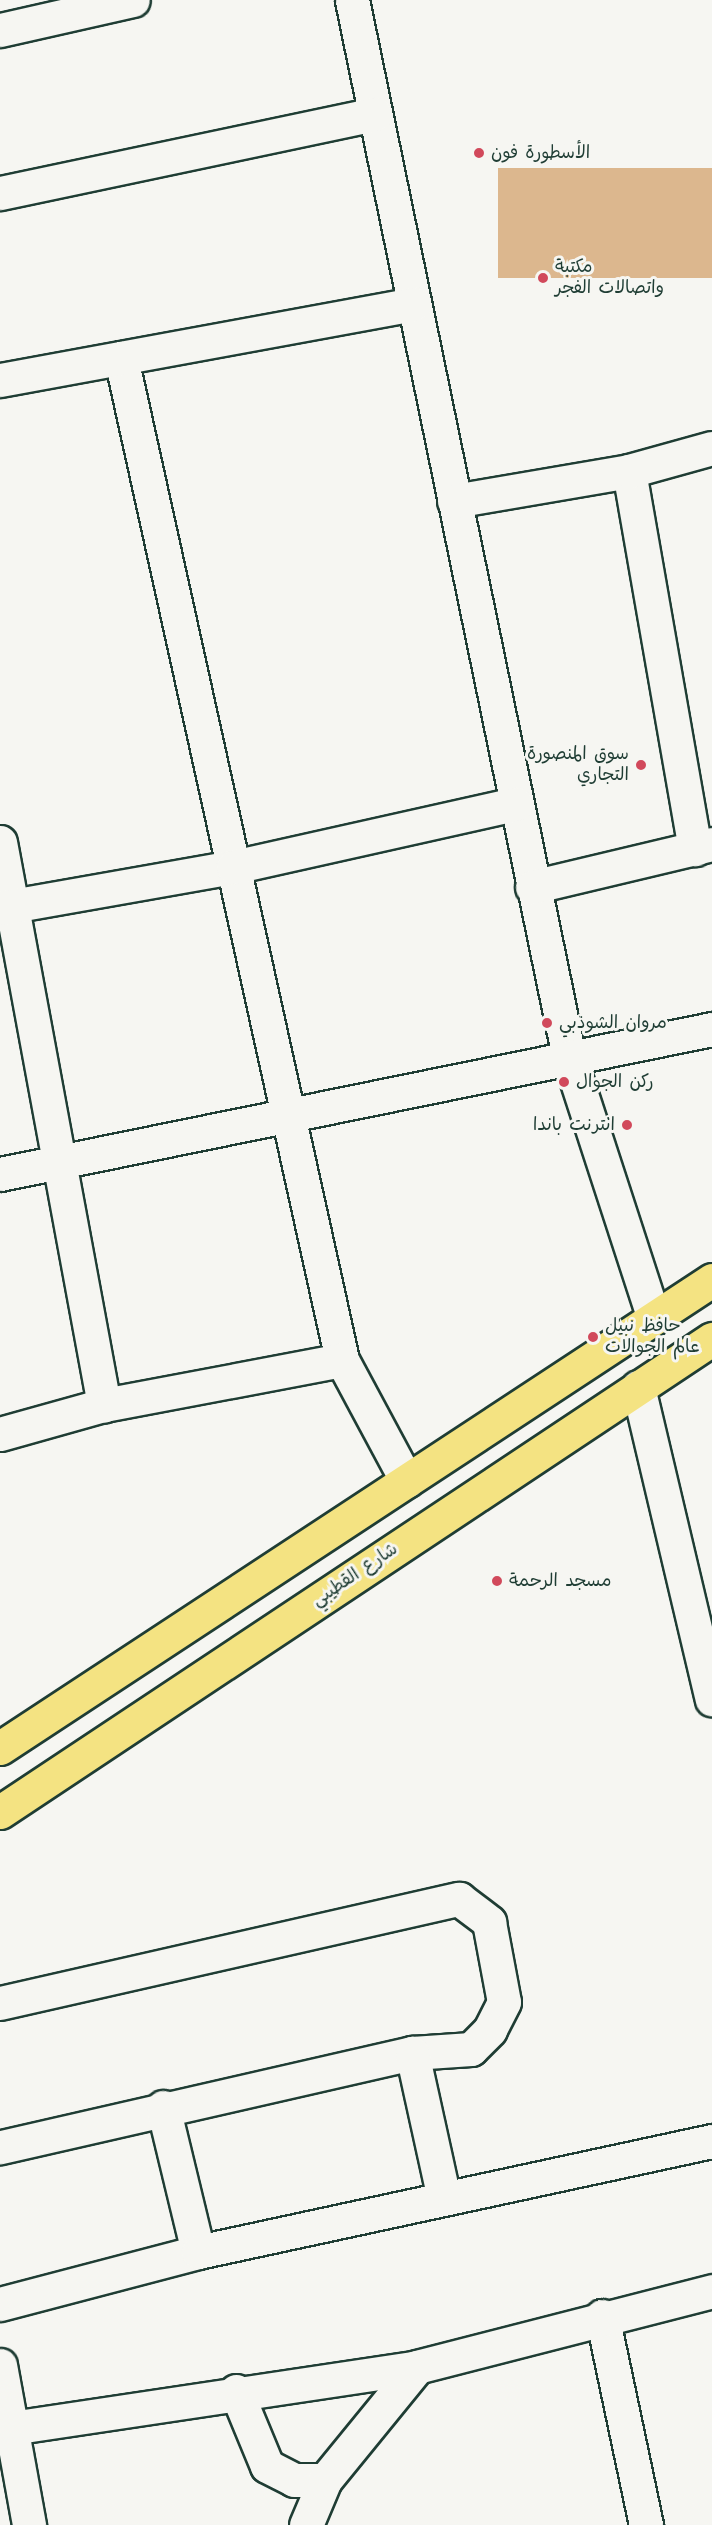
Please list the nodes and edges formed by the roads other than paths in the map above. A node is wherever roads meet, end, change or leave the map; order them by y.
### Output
1 (133, 0) edge
2 (352, 0) edge
3 (0, 30) edge
4 (375, 114) junction
5 (0, 193) edge
6 (414, 304) junction
7 (121, 358) junction
8 (0, 380) edge
9 (712, 448) edge
10 (629, 471) junction
11 (454, 501) junction
12 (516, 804) junction
13 (0, 842) edge
14 (704, 847) edge
15 (233, 867) junction
16 (532, 887) junction
17 (6, 908) edge
18 (712, 1029) edge
19 (569, 1057) junction
20 (288, 1114) junction
21 (62, 1159) junction
22 (0, 1174) edge
23 (712, 1280) edge
24 (654, 1318) junction
25 (712, 1339) edge
26 (342, 1360) junction
27 (638, 1387) junction
28 (104, 1405) junction
29 (0, 1434) edge
30 (407, 1481) junction
31 (712, 1699) edge
32 (0, 1748) edge
33 (0, 1812) edge
34 (0, 2003) edge
35 (412, 2053) junction
36 (163, 2107) junction
37 (712, 2141) edge
38 (0, 2147) edge
39 (444, 2199) junction
40 (198, 2252) junction
41 (712, 2291) edge
42 (0, 2304) edge
43 (603, 2316) junction
44 (0, 2365) edge
45 (417, 2367) junction
46 (236, 2391) junction
47 (11, 2428) junction
48 (325, 2480) junction
49 (29, 2525) edge
50 (306, 2525) edge
51 (646, 2525) edge

1 - 3 street
2 - 4 street
4 - 5 street
4 - 6 street
6 - 7 street
6 - 11 street
7 - 8 street
7 - 15 street
9 - 10 street
10 - 11 street
10 - 14 street
11 - 12 street
12 - 15 street
12 - 16 street
13 - 17 street
14 - 16 street
15 - 17 street
15 - 20 street
16 - 19 street
17 - 21 street
18 - 19 street
19 - 20 street
19 - 24 street
20 - 21 street
20 - 26 street
21 - 22 street
21 - 28 street
23 - 24 main road
24 - 30 main road
25 - 27 main road, شارع القطيبي
26 - 28 street
26 - 30 street
27 - 31 street
27 - 33 main road, شارع القطيبي
28 - 29 street
30 - 32 main road
34 - 35 street
35 - 36 street
35 - 39 street
36 - 38 street
36 - 40 street
37 - 39 street
39 - 40 street
40 - 42 street
41 - 43 street
43 - 45 street
43 - 51 street
44 - 47 street
45 - 46 street
45 - 48 street
46 - 47 street
46 - 48 street
47 - 49 street
48 - 50 street

